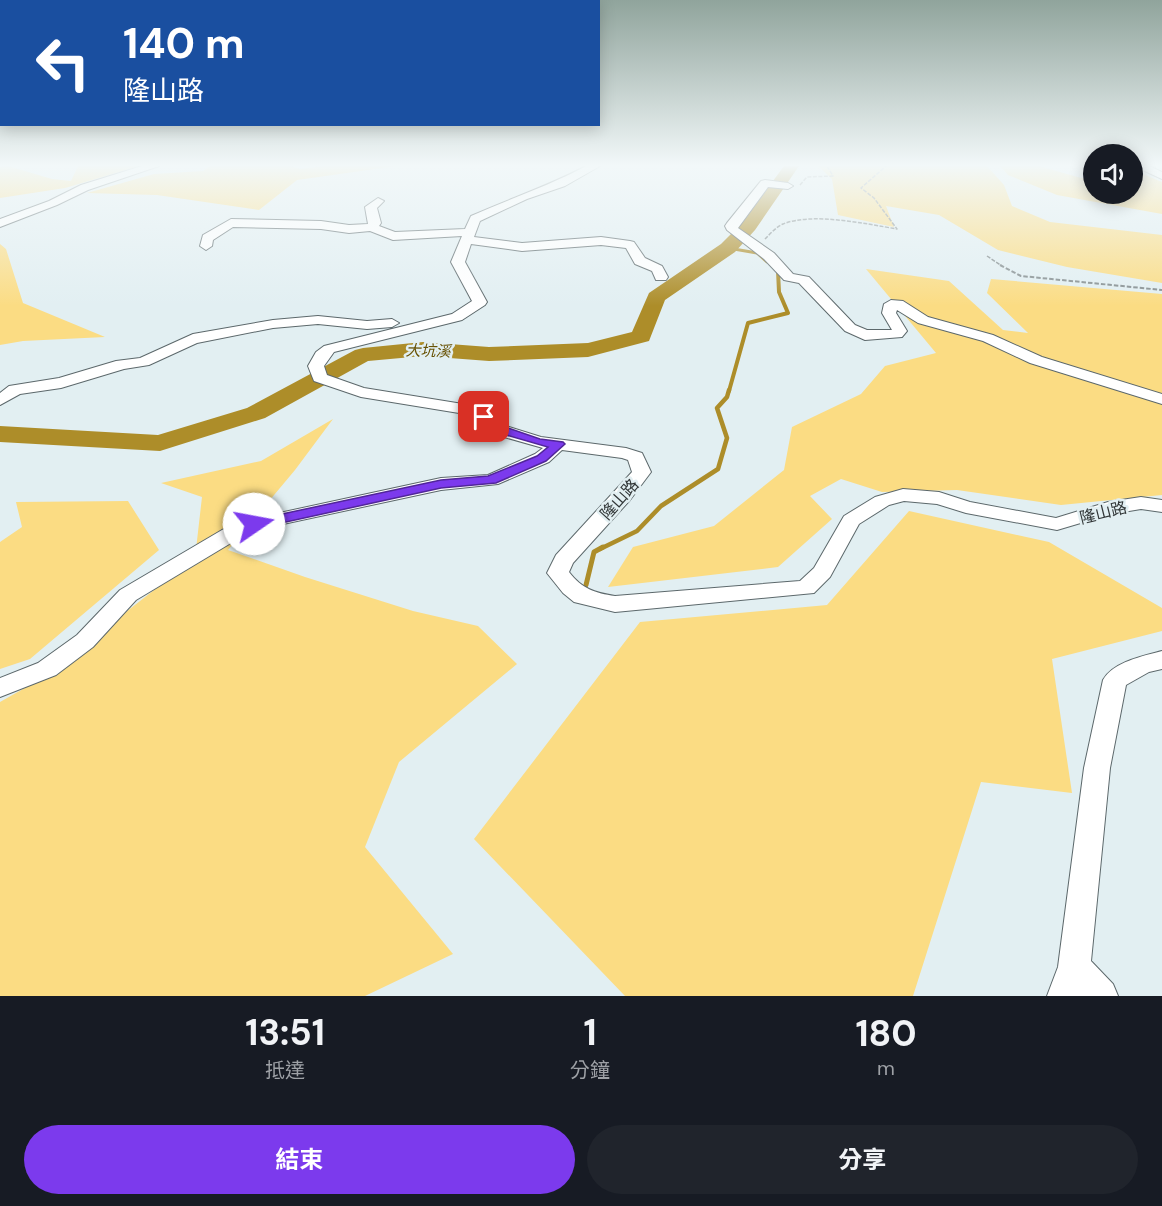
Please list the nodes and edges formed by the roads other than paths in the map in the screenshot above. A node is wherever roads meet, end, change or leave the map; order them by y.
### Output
1 (28, 212) edge
2 (372, 212) edge
3 (489, 212) edge
4 (741, 212) edge
5 (0, 223) edge
6 (372, 228) junction
7 (469, 236) junction
8 (206, 246) dead end
9 (661, 277) dead end
10 (457, 317) junction
11 (1162, 399) edge
12 (0, 400) edge
13 (558, 444) junction
14 (1162, 506) edge
15 (1162, 660) edge
16 (0, 688) edge
17 (1069, 982) edge
18 (1101, 996) edge

1 - 5 street
2 - 6 street
3 - 7 street
4 - 11 street
6 - 7 street
6 - 8 street
7 - 9 street
7 - 10 street, 隆山路
10 - 12 street
10 - 13 street, 隆山路
13 - 14 street, 隆山路
13 - 16 street
15 - 17 street
17 - 18 street

